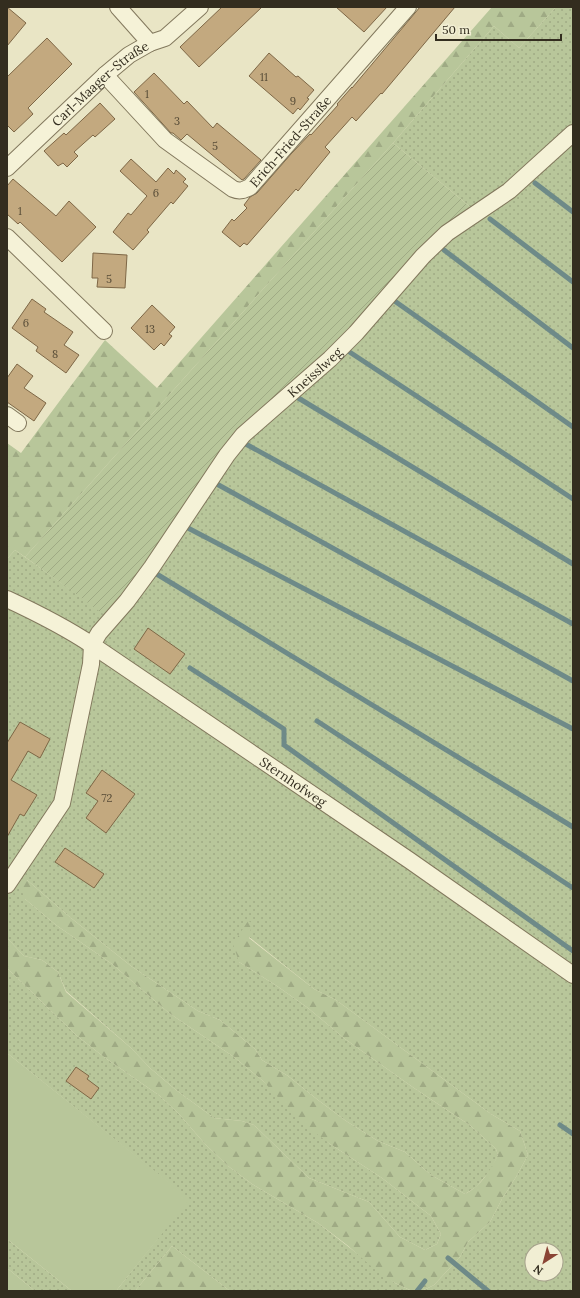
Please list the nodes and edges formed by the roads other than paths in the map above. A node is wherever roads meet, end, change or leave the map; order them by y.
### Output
1 (118, 7) edge
2 (200, 7) edge
3 (408, 7) edge
4 (150, 43) junction
5 (106, 75) junction
6 (573, 133) edge
7 (7, 168) edge
8 (7, 237) edge
9 (104, 331) dead end
10 (7, 599) edge
11 (92, 645) junction
12 (7, 885) edge
13 (573, 975) edge

1 - 4 street
2 - 4 street, Carl-Maager-Straße
3 - 5 street, Erich-Fried-Straße
4 - 5 street, Carl-Maager-Straße
5 - 7 street, Carl-Maager-Straße
6 - 11 street, Kneisslweg
8 - 9 street
10 - 11 street, Sternhofweg
11 - 12 street
11 - 13 street, Sternhofweg

